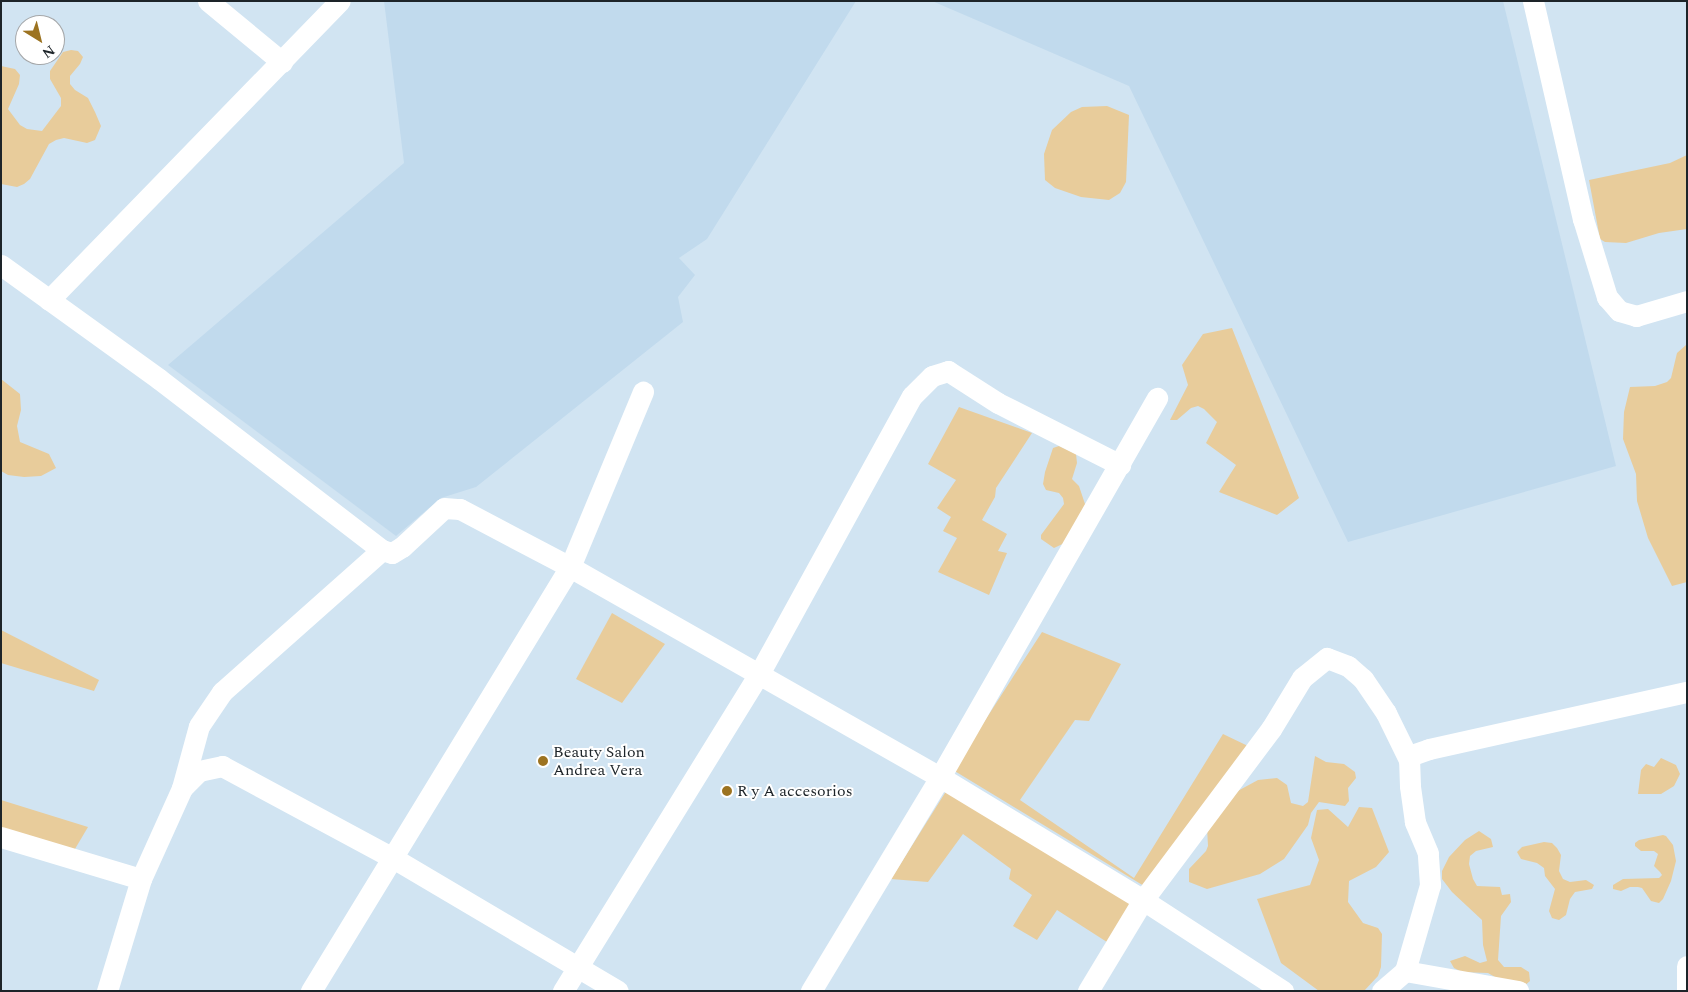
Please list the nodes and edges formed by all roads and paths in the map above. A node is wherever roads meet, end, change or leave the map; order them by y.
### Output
1 (208, 1) edge
2 (340, 1) edge
3 (1533, 1) edge
4 (282, 62) junction
5 (1, 265) edge
6 (50, 300) junction
7 (1687, 301) edge
8 (643, 392) dead end
9 (1157, 398) dead end
10 (1120, 465) junction
11 (382, 550) junction
12 (570, 567) junction
13 (758, 674) junction
14 (1687, 692) edge
15 (1409, 760) junction
16 (940, 777) junction
17 (182, 788) junction
18 (1, 837) edge
19 (393, 858) junction
20 (141, 879) junction
21 (1144, 900) junction
22 (578, 966) junction
23 (1687, 966) edge
24 (1405, 971) junction
25 (107, 991) edge
26 (312, 991) edge
27 (563, 991) edge
28 (618, 991) edge
29 (810, 991) edge
30 (1088, 991) edge
31 (1283, 991) edge
32 (1382, 991) edge
33 (1518, 991) edge
34 (1687, 991) edge

1 - 4 street
2 - 4 street
3 - 7 street
4 - 6 street
5 - 6 street
6 - 11 street
8 - 12 street
9 - 10 street
10 - 13 street
10 - 16 street
11 - 12 street
11 - 17 street
12 - 13 street
12 - 19 street
13 - 16 street
13 - 22 street
14 - 15 street
15 - 21 street
15 - 24 street
16 - 21 street
16 - 29 street
17 - 19 street
17 - 20 street
18 - 20 street
19 - 22 street
19 - 26 street
20 - 25 street
21 - 30 street
21 - 31 street
22 - 27 street
22 - 28 street
23 - 34 street
24 - 32 street
24 - 33 street

